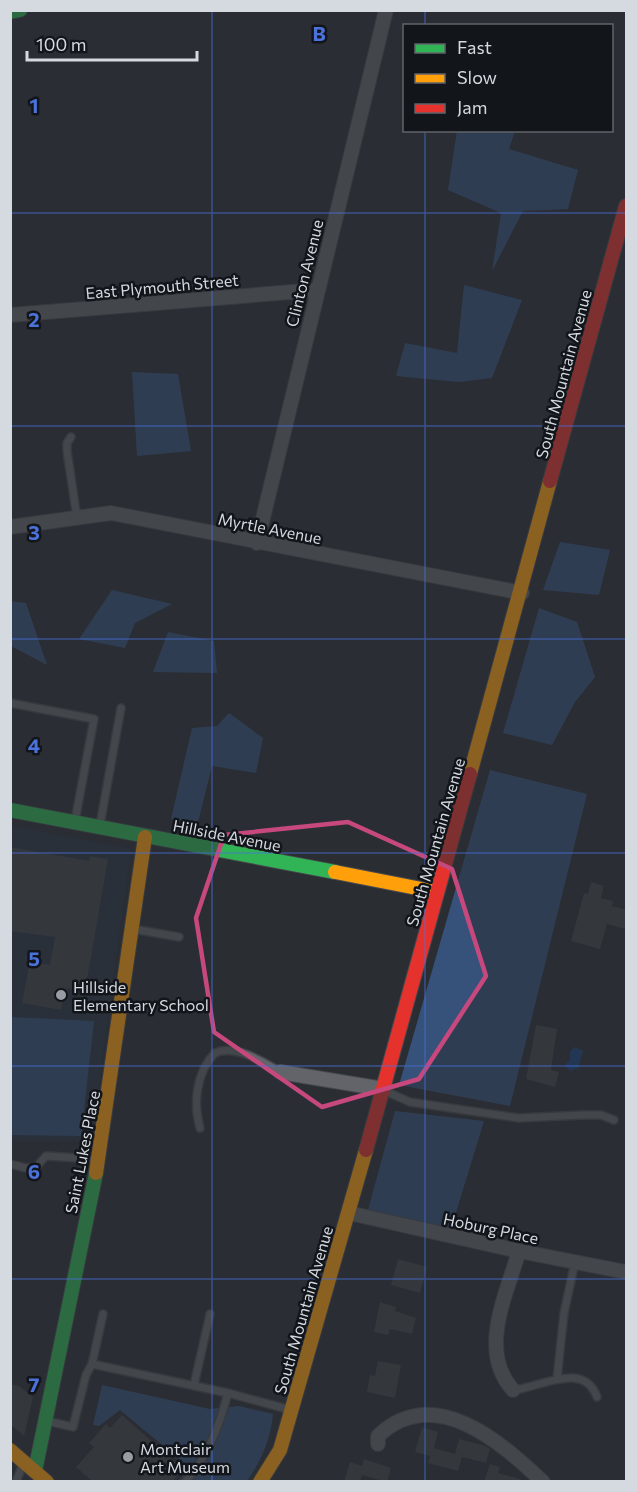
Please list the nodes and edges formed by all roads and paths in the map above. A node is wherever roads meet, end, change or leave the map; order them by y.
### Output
1 (20, 10) edge
2 (386, 10) edge
3 (10, 12) edge
4 (627, 206) edge
5 (316, 290) junction
6 (10, 315) edge
7 (71, 437) dead end
8 (77, 518) junction
9 (10, 527) edge
10 (257, 543) junction
11 (522, 593) junction
12 (10, 703) edge
13 (121, 708) dead end
14 (10, 810) edge
15 (75, 823) junction
16 (99, 828) junction
17 (145, 837) junction
18 (437, 892) junction
19 (130, 928) junction
20 (179, 937) dead end
21 (280, 1072) joint
22 (383, 1089) junction
23 (614, 1120) dead end
24 (200, 1128) dead end
25 (99, 1160) junction
26 (10, 1164) edge
27 (349, 1213) junction
28 (519, 1251) junction
29 (575, 1262) junction
30 (627, 1272) edge
31 (103, 1314) dead end
32 (210, 1314) dead end
33 (92, 1364) junction
34 (557, 1379) junction
35 (194, 1385) junction
36 (513, 1390) joint
37 (228, 1393) junction
38 (597, 1397) dead end
39 (291, 1410) junction
40 (45, 1420) junction
41 (378, 1444) dead end
42 (10, 1450) edge
43 (30, 1466) junction
44 (193, 1478) edge
45 (541, 1479) edge
46 (16, 1482) edge
47 (47, 1482) edge
48 (185, 1482) edge
49 (260, 1482) edge

1 - 3 street
2 - 5 street, Clinton Avenue
4 - 11 street, South Mountain Avenue
5 - 6 street, East Plymouth Street
5 - 10 street, Clinton Avenue
7 - 8 lane
8 - 9 street, Myrtle Avenue
8 - 10 street, Myrtle Avenue
10 - 11 street, Myrtle Avenue
11 - 18 street, South Mountain Avenue
12 - 15 lane
13 - 16 lane
14 - 15 street, Hillside Avenue
15 - 16 street, Hillside Avenue
16 - 17 street, Hillside Avenue
17 - 18 street, Hillside Avenue
17 - 19 street, Saint Lukes Place
18 - 22 street, South Mountain Avenue
19 - 20 lane
19 - 25 street, Saint Lukes Place
21 - 22 street
21 - 24 lane
22 - 23 lane
22 - 27 street, South Mountain Avenue
25 - 26 lane
25 - 40 street, Saint Lukes Place
27 - 28 street, Hoburg Place
27 - 39 street, South Mountain Avenue
28 - 29 street, Hoburg Place
28 - 36 street
29 - 30 street, Hoburg Place
29 - 34 lane
31 - 33 lane
32 - 35 lane
33 - 35 lane
33 - 40 lane
34 - 36 lane
34 - 38 lane
35 - 37 lane
37 - 39 lane
37 - 44 lane
39 - 49 street, South Mountain Avenue
40 - 43 street, Saint Lukes Place
41 - 45 street
42 - 43 street
43 - 46 lane
43 - 47 street
44 - 48 lane

